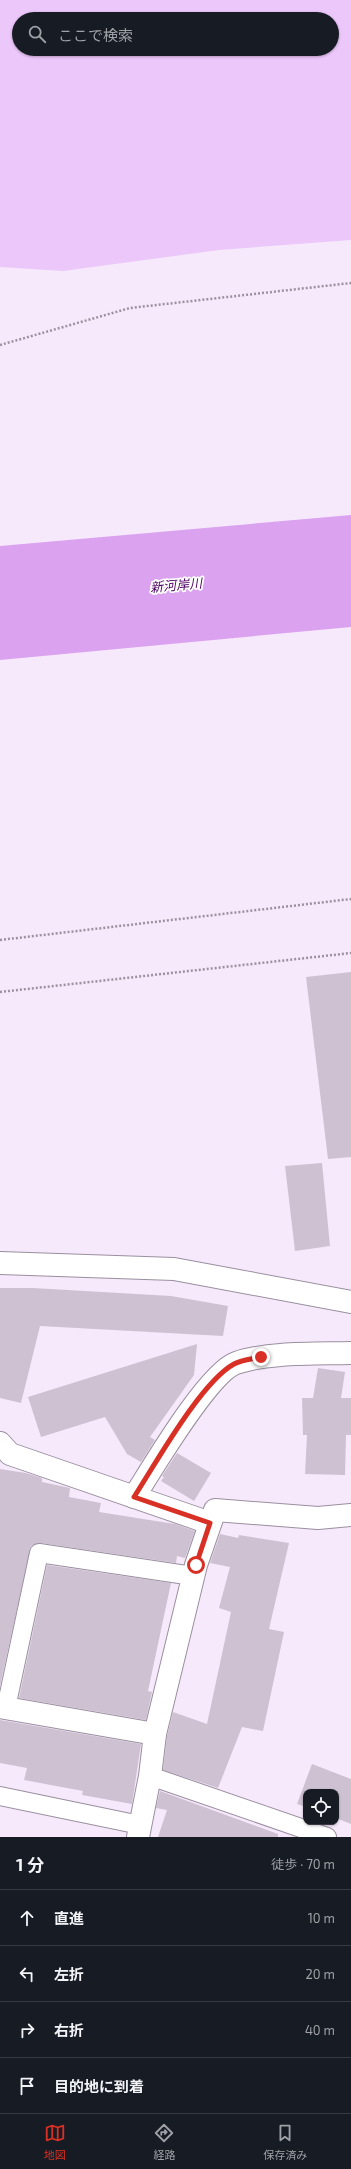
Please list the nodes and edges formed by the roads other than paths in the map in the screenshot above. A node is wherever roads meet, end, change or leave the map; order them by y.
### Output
1 (0, 1263) edge
2 (351, 1302) edge
3 (351, 1353) edge
4 (0, 1443) edge
5 (134, 1497) junction
6 (351, 1515) edge
7 (210, 1523) junction
8 (193, 1576) junction
9 (3, 1707) edge
10 (155, 1734) junction
11 (150, 1776) junction
12 (0, 1796) edge
13 (139, 1831) edge
14 (327, 1837) edge

1 - 2 street
3 - 5 street
4 - 5 street
5 - 7 street
6 - 7 street
7 - 8 street
8 - 9 lane
8 - 10 street
9 - 10 street
10 - 11 street
11 - 13 street
11 - 14 lane
12 - 13 lane

